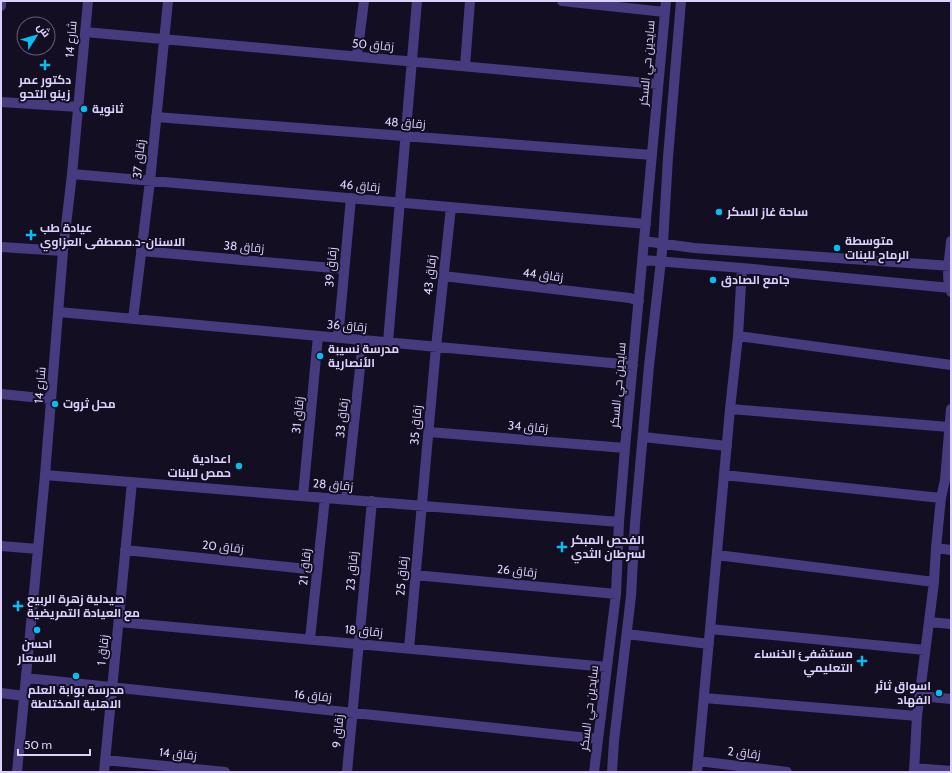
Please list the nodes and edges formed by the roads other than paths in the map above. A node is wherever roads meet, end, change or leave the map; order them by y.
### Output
1 (1, 1) edge
2 (88, 1) edge
3 (168, 1) edge
4 (364, 1) edge
5 (417, 1) edge
6 (470, 1) edge
7 (562, 1) edge
8 (666, 1) edge
9 (681, 1) edge
10 (1, 6) edge
11 (665, 12) junction
12 (85, 32) junction
13 (164, 39) junction
14 (357, 56) junction
15 (412, 61) junction
16 (465, 66) junction
17 (658, 84) junction
18 (1, 102) edge
19 (78, 107) junction
20 (156, 117) junction
21 (406, 136) junction
22 (652, 155) junction
23 (72, 174) junction
24 (150, 181) junction
25 (351, 198) junction
26 (400, 203) junction
27 (451, 207) junction
28 (646, 224) junction
29 (644, 241) junction
30 (951, 241) edge
31 (663, 243) junction
32 (1, 247) edge
33 (64, 251) junction
34 (142, 251) junction
35 (643, 260) junction
36 (661, 260) junction
37 (950, 266) edge
38 (742, 268) junction
39 (344, 269) junction
40 (443, 276) junction
41 (950, 290) edge
42 (639, 300) junction
43 (59, 312) junction
44 (133, 319) junction
45 (318, 336) junction
46 (738, 336) junction
47 (338, 338) junction
48 (363, 340) junction
49 (388, 342) junction
50 (436, 347) junction
51 (633, 365) junction
52 (951, 365) edge
53 (1, 394) edge
54 (51, 399) junction
55 (730, 409) junction
56 (951, 409) edge
57 (949, 428) junction
58 (428, 432) junction
59 (643, 437) junction
60 (727, 446) junction
61 (625, 448) junction
62 (45, 475) junction
63 (724, 475) junction
64 (948, 480) edge
65 (132, 482) junction
66 (302, 496) junction
67 (326, 498) junction
68 (941, 498) junction
69 (346, 499) junction
70 (372, 501) junction
71 (421, 505) junction
72 (619, 522) junction
73 (1, 546) edge
74 (936, 548) junction
75 (38, 549) junction
76 (125, 550) junction
77 (951, 550) edge
78 (717, 556) junction
79 (317, 570) junction
80 (415, 574) junction
81 (934, 582) junction
82 (616, 594) junction
83 (118, 622) junction
84 (929, 622) junction
85 (951, 624) edge
86 (710, 629) junction
87 (627, 634) junction
88 (310, 639) junction
89 (358, 644) junction
90 (709, 644) junction
91 (409, 649) junction
92 (924, 650) junction
93 (607, 667) junction
94 (26, 678) junction
95 (112, 687) junction
96 (1, 693) edge
97 (24, 696) junction
98 (920, 696) junction
99 (704, 698) junction
100 (951, 699) edge
101 (352, 713) junction
102 (917, 716) junction
103 (598, 739) junction
104 (105, 760) junction
105 (698, 760) junction
106 (914, 770) edge
107 (951, 771) edge
108 (17, 772) edge
109 (104, 772) edge
110 (224, 772) edge
111 (347, 772) edge
112 (594, 772) edge
113 (612, 772) edge
114 (697, 772) edge
115 (787, 772) edge

1 - 10 street
2 - 12 street, شارع 14
3 - 13 street, زقاق 37
4 - 14 street
5 - 15 street
6 - 16 street
7 - 11 street
8 - 11 street, سايدين حي السكر
9 - 31 street
11 - 17 street, سايدين حي السكر
12 - 13 street, زقاق 50
12 - 19 street, شارع 14
13 - 14 street, زقاق 50
13 - 20 street, زقاق 37
14 - 15 street, زقاق 50
15 - 16 street, زقاق 50
15 - 21 street
16 - 17 street, زقاق 50
17 - 22 street, سايدين حي السكر
18 - 19 street
19 - 23 street, شارع 14
20 - 21 street, زقاق 48
20 - 24 street, زقاق 37
21 - 22 street, زقاق 48
21 - 26 street
22 - 28 street, سايدين حي السكر
23 - 24 street, زقاق 46
23 - 33 street, شارع 14
24 - 25 street, زقاق 46
24 - 34 street, زقاق 37
25 - 26 street, زقاق 46
25 - 39 street, زقاق 39
26 - 27 street, زقاق 46
26 - 49 street
27 - 28 street, زقاق 46
27 - 40 street, زقاق 43
28 - 29 street, سايدين حي السكر
29 - 31 street
29 - 35 street, سايدين حي السكر
30 - 37 street
31 - 36 street
31 - 37 street
32 - 33 street
33 - 43 street, شارع 14
34 - 39 street, زقاق 38
34 - 44 street, زقاق 37
35 - 36 street
35 - 42 street, سايدين حي السكر
36 - 38 street
36 - 59 street
37 - 41 street
38 - 41 street
38 - 46 street
39 - 47 street, زقاق 39
40 - 42 street, زقاق 44
40 - 50 street, زقاق 43
42 - 51 street, سايدين حي السكر
43 - 44 street, زقاق 36
43 - 54 street, شارع 14
44 - 45 street, زقاق 36
45 - 47 street, زقاق 36
45 - 66 street, زقاق 31
46 - 52 street
46 - 55 street
47 - 48 street, زقاق 36
48 - 49 street, زقاق 36
48 - 69 street, زقاق 33
49 - 50 street, زقاق 36
50 - 51 street, زقاق 36
50 - 58 street, زقاق 35
51 - 61 street, سايدين حي السكر
53 - 54 street
54 - 62 street, شارع 14
55 - 57 street
55 - 60 street
56 - 57 street
57 - 64 street
58 - 61 street, زقاق 34
58 - 71 street, زقاق 35
59 - 60 street
59 - 87 street
60 - 63 street
61 - 72 street, سايدين حي السكر
62 - 65 street, زقاق 28
62 - 75 street, شارع 14
63 - 68 street
63 - 78 street
64 - 68 street
65 - 66 street, زقاق 28
65 - 76 street, زقاق 1
66 - 67 street, زقاق 28
67 - 69 street, زقاق 28
67 - 79 street, زقاق 21
68 - 74 street
69 - 70 street, زقاق 28
70 - 71 street, زقاق 28
70 - 89 street, زقاق 23
71 - 72 street, زقاق 28
71 - 80 street, زقاق 25
72 - 82 street, سايدين حي السكر
73 - 75 street
74 - 77 street
74 - 81 street
75 - 94 street, شارع 14
76 - 79 street, زقاق 20
76 - 83 street, زقاق 1
78 - 81 street
78 - 86 street
79 - 88 street, زقاق 21
80 - 82 street, زقاق 26
80 - 91 street, زقاق 25
81 - 84 street
82 - 93 street, سايدين حي السكر
83 - 88 street, زقاق 18
83 - 95 street, زقاق 1
84 - 85 street
84 - 92 street
86 - 90 street
86 - 92 street
87 - 90 street
87 - 113 street
88 - 89 street, زقاق 18
89 - 91 street, زقاق 18
89 - 101 street, زقاق 9
90 - 99 street
91 - 93 street, زقاق 18
92 - 98 street
93 - 103 street, سايدين حي السكر
94 - 95 street, زقاق 16
94 - 97 street, شارع 14
95 - 101 street, زقاق 16
95 - 104 street, زقاق 1
96 - 97 street
97 - 108 street, شارع 14
98 - 100 street
98 - 102 street
99 - 102 street
99 - 105 street
101 - 103 street, زقاق 16
101 - 111 street, زقاق 9
102 - 106 street
103 - 112 street, سايدين حي السكر
104 - 109 street, زقاق 1
104 - 110 street, زقاق 14
105 - 114 street
105 - 115 street, زقاق 2
106 - 107 street

